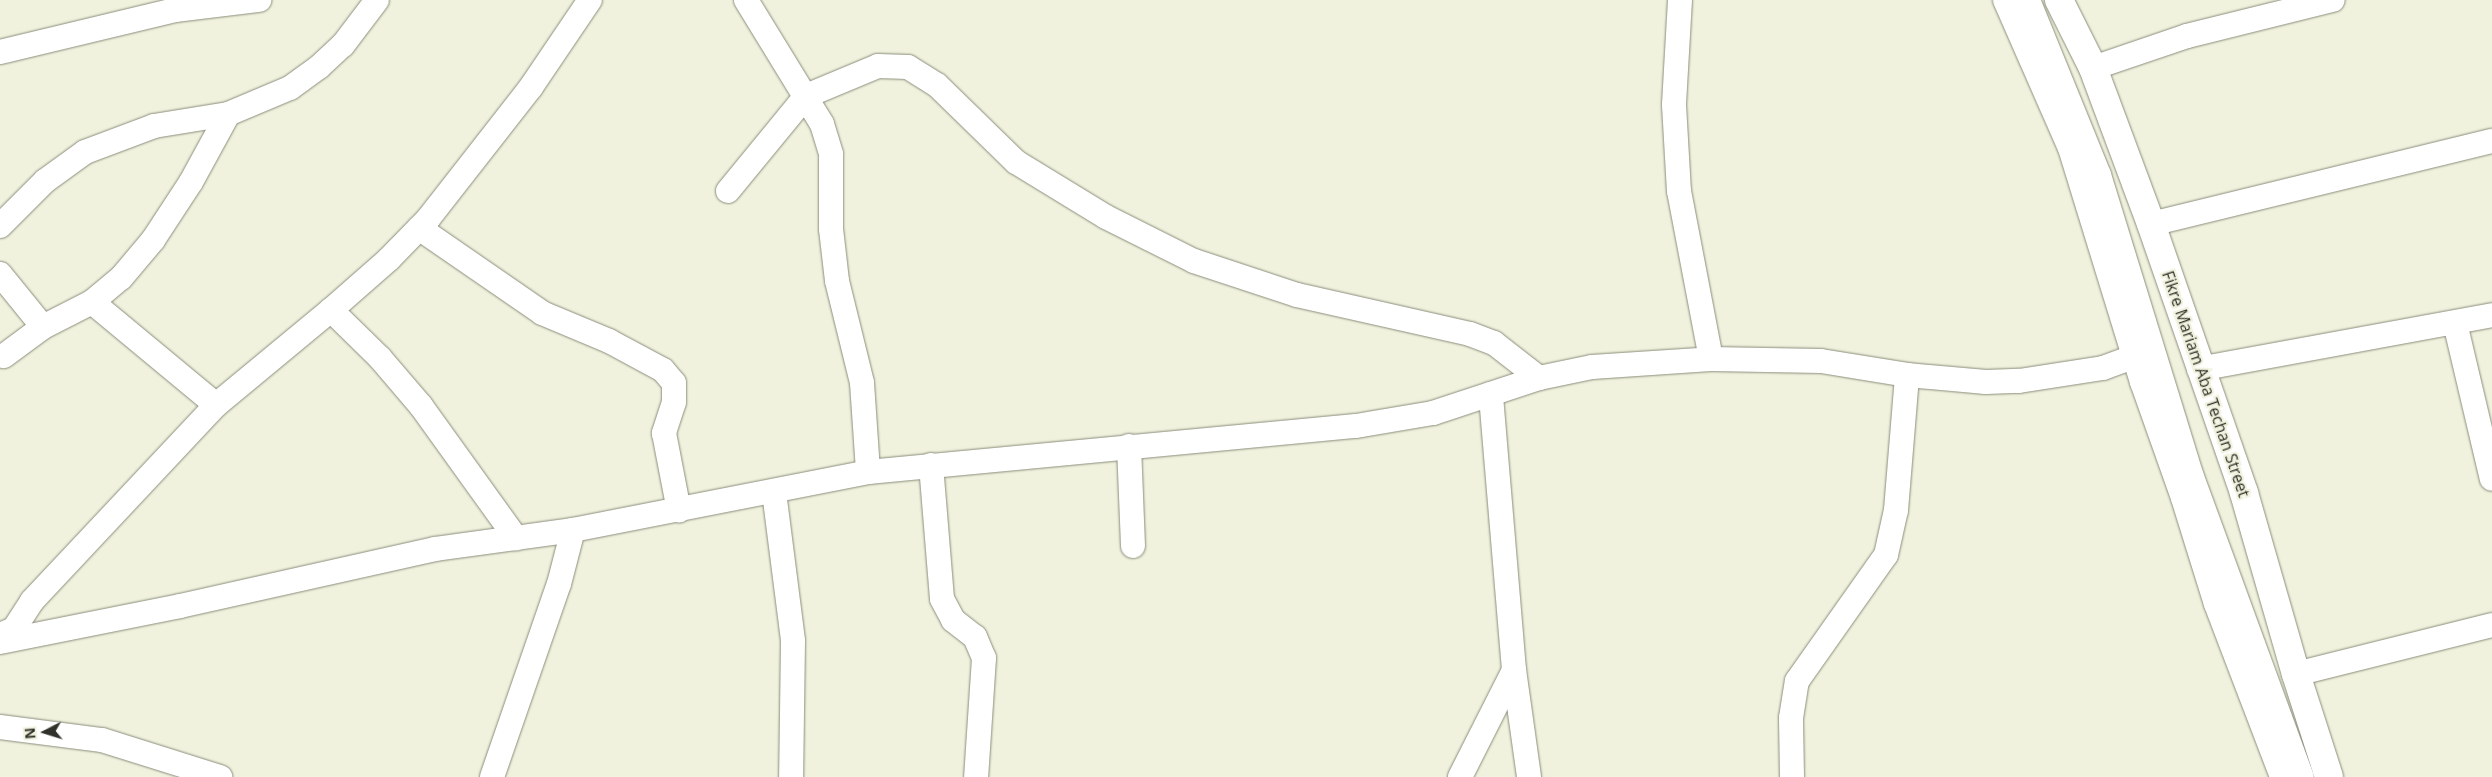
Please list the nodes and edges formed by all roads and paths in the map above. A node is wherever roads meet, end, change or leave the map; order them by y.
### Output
1 (259, 0) edge
2 (377, 0) edge
3 (590, 0) edge
4 (746, 0) edge
5 (1680, 0) edge
6 (2006, 0) edge
7 (2028, 0) edge
8 (2059, 0) edge
9 (2333, 0) edge
10 (235, 1) edge
11 (0, 52) edge
12 (2093, 68) junction
13 (806, 96) junction
14 (228, 114) junction
15 (2492, 141) edge
16 (728, 191) dead end
17 (2151, 224) junction
18 (0, 226) edge
19 (419, 228) junction
20 (0, 274) edge
21 (92, 302) junction
22 (331, 310) junction
23 (2492, 315) edge
24 (2455, 323) junction
25 (43, 327) junction
26 (2144, 354) junction
27 (4, 356) dead end
28 (1711, 359) junction
29 (2199, 369) junction
30 (1908, 375) junction
31 (1539, 378) junction
32 (1491, 394) junction
33 (216, 405) junction
34 (1129, 446) junction
35 (931, 465) junction
36 (868, 472) junction
37 (2492, 479) edge
38 (774, 492) junction
39 (679, 511) junction
40 (573, 530) junction
41 (516, 538) junction
42 (1133, 546) dead end
43 (2492, 625) edge
44 (0, 635) edge
45 (0, 642) edge
46 (1514, 670) junction
47 (2296, 674) junction
48 (0, 727) edge
49 (220, 777) edge
50 (492, 777) edge
51 (791, 777) edge
52 (976, 777) edge
53 (1460, 777) edge
54 (1529, 777) edge
55 (1792, 777) edge
56 (2282, 777) edge
57 (2302, 777) edge
58 (2329, 777) edge

1 - 10 street
2 - 14 street
3 - 19 street
4 - 13 street
5 - 28 street
6 - 26 street
7 - 26 street
8 - 12 main road, Fikre Mariam Aba Techan Street
9 - 12 street
10 - 11 street
12 - 17 main road, Fikre Mariam Aba Techan Street
13 - 16 street
13 - 31 street
13 - 36 street
14 - 18 street
14 - 21 street
15 - 17 street
17 - 29 main road, Fikre Mariam Aba Techan Street
19 - 22 street
19 - 39 street
20 - 25 street
21 - 25 street
21 - 33 street
22 - 33 street
22 - 41 street
23 - 24 street
24 - 29 street
24 - 37 street
25 - 27 street
26 - 30 street
26 - 56 street
26 - 57 street
28 - 30 street
28 - 31 street
29 - 47 main road, Fikre Mariam Aba Techan Street
30 - 55 street
31 - 32 street
32 - 34 street
32 - 46 street
33 - 44 street
34 - 35 street
34 - 42 street
35 - 36 street
35 - 52 street
36 - 38 street
38 - 39 street
38 - 51 street
39 - 40 street
40 - 41 street
40 - 50 street
41 - 45 street
43 - 47 street
46 - 53 street
46 - 54 street
47 - 58 main road, Fikre Mariam Aba Techan Street
48 - 49 street

